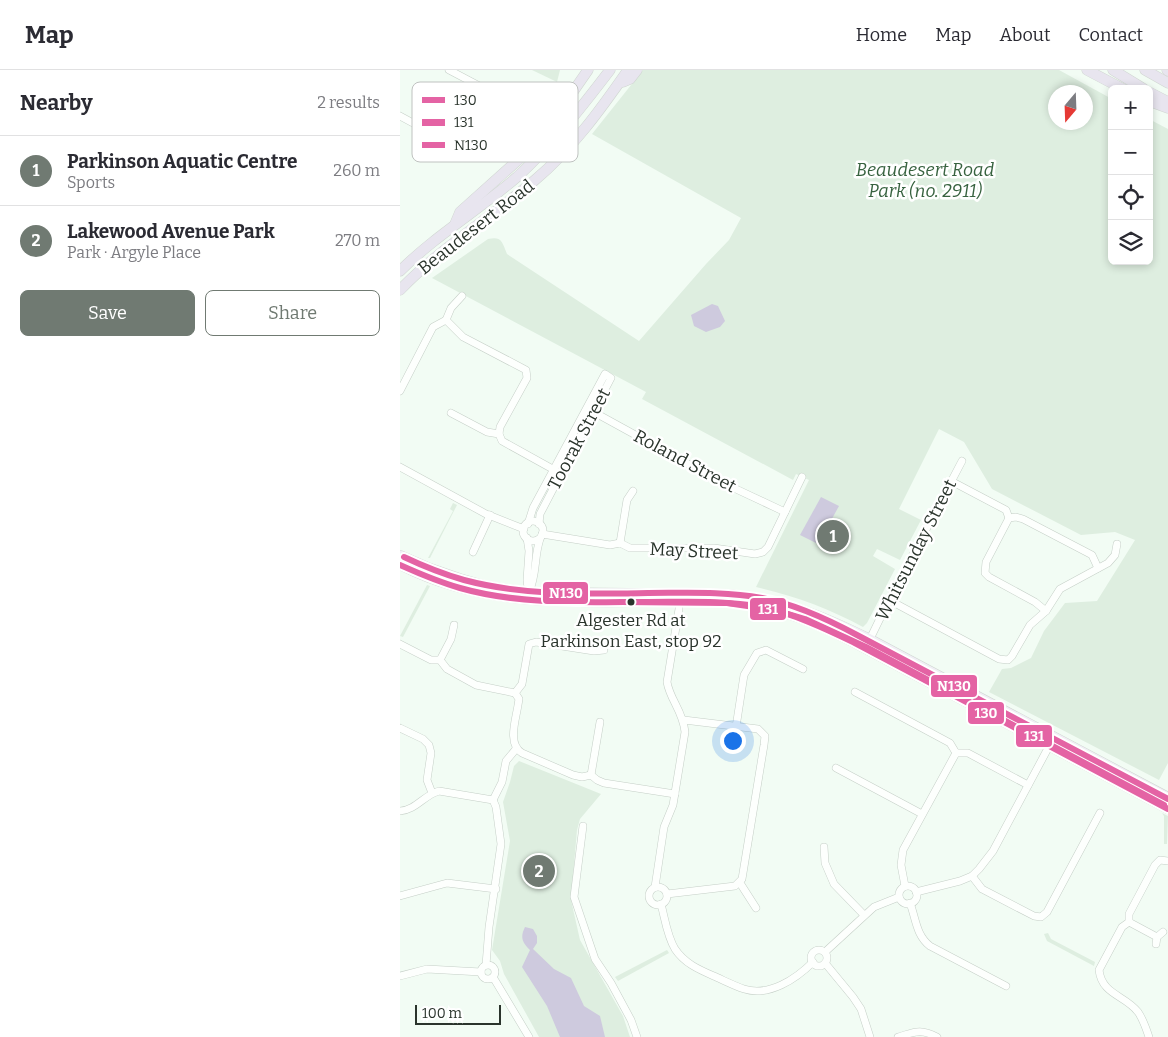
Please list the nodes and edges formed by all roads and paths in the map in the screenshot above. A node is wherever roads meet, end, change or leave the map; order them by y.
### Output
1 (448, 70) edge
2 (579, 70) edge
3 (588, 70) edge
4 (610, 70) edge
5 (628, 70) edge
6 (637, 70) edge
7 (1086, 70) edge
8 (1113, 70) edge
9 (1145, 70) edge
10 (471, 82) edge
11 (573, 82) edge
12 (619, 83) junction
13 (1168, 83) edge
14 (578, 85) edge
15 (1115, 85) edge
16 (1137, 85) edge
17 (1153, 94) edge
18 (1153, 102) edge
19 (1168, 102) edge
20 (1168, 108) edge
21 (578, 112) edge
22 (400, 116) edge
23 (412, 122) edge
24 (578, 136) edge
25 (516, 162) edge
26 (533, 162) edge
27 (554, 162) edge
28 (455, 224) junction
29 (400, 271) edge
30 (400, 290) edge
31 (462, 296) dead end
32 (446, 320) junction
33 (400, 391) edge
34 (590, 410) joint
35 (451, 413) dead end
36 (499, 434) junction
37 (962, 461) dead end
38 (400, 467) edge
39 (557, 472) junction
40 (802, 476) dead end
41 (951, 481) junction
42 (633, 490) dead end
43 (785, 512) junction
44 (490, 515) junction
45 (1009, 518) junction
46 (539, 524) junction
47 (526, 526) junction
48 (541, 537) junction
49 (527, 538) junction
50 (620, 543) junction
51 (1117, 544) dead end
52 (473, 552) dead end
53 (400, 555) edge
54 (400, 565) edge
55 (1098, 568) junction
56 (529, 596) junction
57 (679, 597) junction
58 (889, 600) junction
59 (1046, 611) junction
60 (454, 625) dead end
61 (870, 639) junction
62 (400, 644) edge
63 (866, 649) junction
64 (604, 650) dead end
65 (440, 660) junction
66 (803, 669) dead end
67 (855, 692) dead end
68 (515, 693) junction
69 (684, 720) junction
70 (600, 722) dead end
71 (736, 726) junction
72 (400, 728) edge
73 (1054, 737) junction
74 (1049, 746) junction
75 (516, 750) junction
76 (956, 753) junction
77 (836, 768) dead end
78 (591, 774) junction
79 (1028, 785) junction
80 (432, 793) junction
81 (675, 794) junction
82 (1168, 797) edge
83 (492, 800) junction
84 (1168, 809) edge
85 (400, 811) edge
86 (1100, 813) dead end
87 (922, 814) junction
88 (583, 826) dead end
89 (824, 847) dead end
90 (1168, 861) edge
91 (972, 876) junction
92 (740, 883) junction
93 (905, 886) junction
94 (655, 887) junction
95 (496, 889) junction
96 (916, 892) junction
97 (668, 894) junction
98 (400, 896) edge
99 (899, 897) junction
100 (910, 903) junction
101 (662, 904) junction
102 (756, 908) dead end
103 (864, 915) junction
104 (1129, 922) junction
105 (1163, 932) dead end
106 (825, 952) junction
107 (813, 962) junction
108 (825, 963) junction
109 (486, 965) junction
110 (481, 972) junction
111 (400, 976) edge
112 (494, 977) junction
113 (1006, 986) dead end
114 (529, 1037) edge
115 (637, 1037) edge
116 (870, 1037) edge
117 (898, 1037) edge
118 (936, 1037) edge
119 (1150, 1037) edge

1 - 10 street
2 - 11 highway
3 - 14 highway
4 - 21 highway, Beaudesert Road
5 - 12 highway, Beaudesert Road
6 - 12 highway
7 - 15 highway
8 - 16 highway
9 - 13 highway
12 - 24 highway, Beaudesert Road
17 - 19 highway
18 - 20 highway
22 - 23 street
25 - 28 highway
26 - 28 highway, Beaudesert Road
27 - 30 highway, Beaudesert Road
28 - 29 highway, Beaudesert Road
31 - 32 street
32 - 33 street
32 - 36 street
34 - 39 street, Toorak Street
34 - 43 street, Roland Street
35 - 36 street
36 - 39 street
37 - 41 street, Whitsunday Street
38 - 44 street
39 - 46 street, Toorak Street
39 - 47 street, Toorak Street
40 - 43 street, May Street
41 - 45 street
41 - 58 street, Whitsunday Street
42 - 50 street
43 - 50 street, May Street
44 - 47 street
44 - 52 street
45 - 55 street
45 - 59 street
46 - 47 street
46 - 48 street
47 - 49 street
48 - 49 street
48 - 50 street, May Street
48 - 56 street
49 - 56 street
51 - 55 street
53 - 56 main road
54 - 56 main road
55 - 59 street
56 - 57 main road
57 - 61 main road
57 - 63 main road
57 - 69 street
58 - 59 street
58 - 61 street, Whitsunday Street
60 - 65 street
61 - 63 main road
61 - 73 main road
62 - 65 street
63 - 74 main road
64 - 68 street
65 - 68 street
66 - 71 street
67 - 76 street
68 - 75 street
69 - 71 street
69 - 81 street
70 - 78 street
71 - 92 street
72 - 80 street
73 - 74 street
73 - 82 main road
74 - 79 street
74 - 84 main road
75 - 78 street
75 - 83 street
76 - 79 street
76 - 87 street
77 - 87 street
78 - 81 street
79 - 91 street
80 - 83 street
80 - 85 street
81 - 94 street
83 - 95 street
86 - 91 street
87 - 93 street
88 - 115 street
89 - 103 street
90 - 104 street
91 - 96 street
92 - 97 street
92 - 102 street
93 - 96 street
93 - 99 street
94 - 97 street
94 - 101 street
95 - 98 street
95 - 109 street
96 - 100 street
97 - 101 street
99 - 100 street
99 - 103 street
100 - 113 street
101 - 107 street
103 - 106 street
104 - 105 street
104 - 119 street
106 - 107 street
106 - 108 street
107 - 108 street
108 - 116 street
109 - 110 street
109 - 112 street
110 - 111 street
110 - 112 street
112 - 114 street
117 - 118 street

